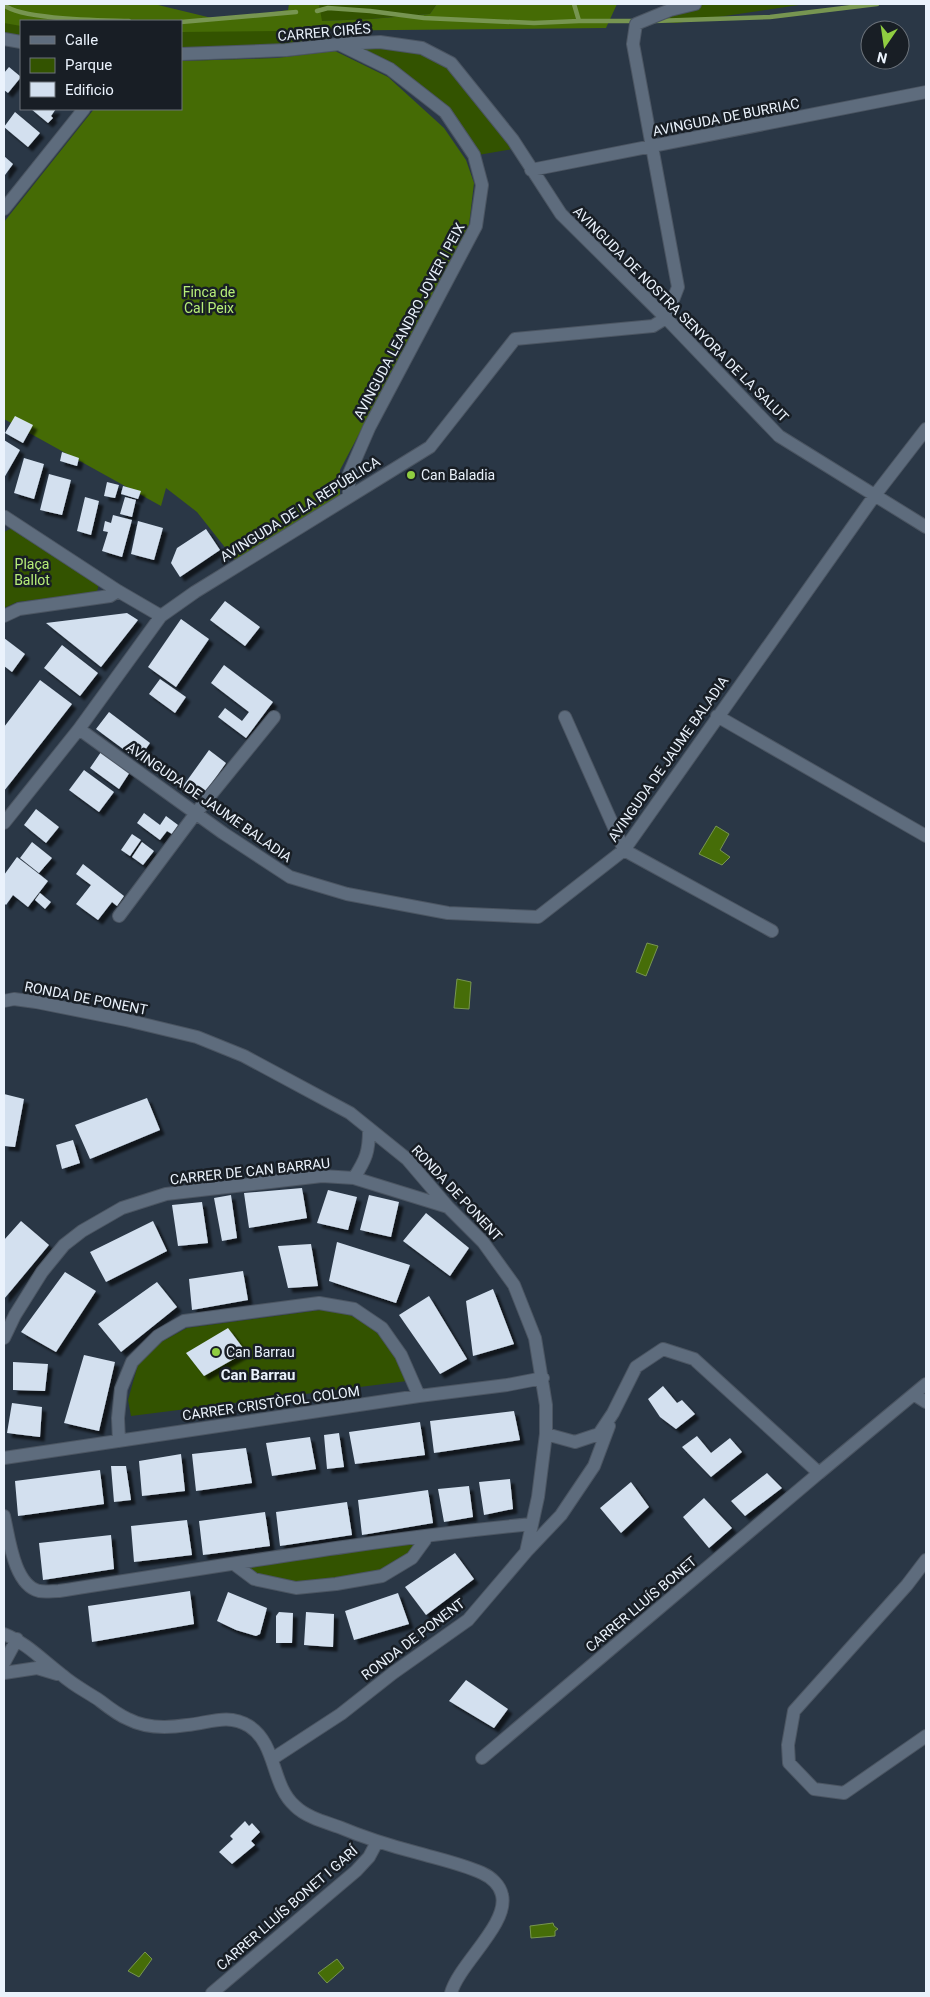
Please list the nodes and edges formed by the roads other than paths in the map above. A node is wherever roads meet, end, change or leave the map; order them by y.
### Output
1 (695, 4) edge
2 (4, 39) edge
3 (20, 42) edge
4 (339, 44) junction
5 (182, 54) edge
6 (926, 92) edge
7 (83, 110) edge
8 (651, 148) junction
9 (531, 170) junction
10 (4, 209) edge
11 (666, 318) junction
12 (926, 429) edge
13 (875, 495) junction
14 (349, 497) junction
15 (4, 518) edge
16 (926, 527) edge
17 (118, 591) junction
18 (4, 616) edge
19 (161, 616) junction
20 (717, 716) junction
21 (274, 717) dead end
22 (565, 717) dead end
23 (79, 729) junction
24 (196, 813) junction
25 (4, 823) edge
26 (926, 836) edge
27 (624, 850) junction
28 (119, 916) dead end
29 (772, 931) dead end
30 (4, 1001) edge
31 (369, 1130) junction
32 (354, 1178) junction
33 (448, 1207) junction
34 (4, 1338) edge
35 (543, 1378) junction
36 (926, 1384) edge
37 (915, 1395) junction
38 (419, 1396) junction
39 (926, 1402) edge
40 (613, 1413) junction
41 (546, 1434) junction
42 (119, 1441) junction
43 (4, 1458) edge
44 (819, 1474) junction
45 (4, 1516) edge
46 (532, 1524) junction
47 (428, 1536) junction
48 (526, 1552) junction
49 (926, 1560) edge
50 (234, 1564) junction
51 (4, 1634) edge
52 (17, 1639) junction
53 (4, 1663) edge
54 (4, 1673) edge
55 (62, 1676) junction
56 (926, 1736) edge
57 (482, 1758) dead end
58 (272, 1759) junction
59 (377, 1842) junction
60 (212, 1993) edge
61 (452, 1993) edge

1 - 8 street
2 - 3 street
4 - 5 street, CARRER CIRÉS
4 - 9 street, CARRER CIRÉS
4 - 14 street, AVINGUDA LEANDRO JOVER I PEIX
6 - 8 street, AVINGUDA DE BURRIAC
7 - 10 street
8 - 9 street, AVINGUDA DE BURRIAC
8 - 11 street
9 - 11 street, AVINGUDA DE NOSTRA SENYORA DE LA SALUT
11 - 13 street, AVINGUDA DE NOSTRA SENYORA DE LA SALUT
11 - 14 street, AVINGUDA DE LA REPÚBLICA
12 - 13 street, AVINGUDA DE JAUME BALADIA
13 - 16 street, AVINGUDA DE NOSTRA SENYORA DE LA SALUT
13 - 20 street, AVINGUDA DE JAUME BALADIA
14 - 19 street, AVINGUDA DE LA REPÚBLICA
15 - 17 street
17 - 18 street
17 - 19 street
19 - 23 street, AVINGUDA DE LA REPÚBLICA
20 - 26 street
20 - 27 street, AVINGUDA DE JAUME BALADIA
21 - 24 street
22 - 27 street
23 - 24 street, AVINGUDA DE JAUME BALADIA
23 - 25 street, AVINGUDA DE LA REPÚBLICA
24 - 27 street, AVINGUDA DE JAUME BALADIA
24 - 28 street
27 - 29 street
30 - 31 street, RONDA DE PONENT
31 - 32 street
31 - 33 street, RONDA DE PONENT
32 - 33 street, CARRER DE CAN BARRAU
32 - 34 street, CARRER DE CAN BARRAU
33 - 35 street, RONDA DE PONENT
35 - 38 street, CARRER CRISTÒFOL COLOM
35 - 41 street, RONDA DE PONENT
36 - 37 street, CARRER LLUÍS BONET
37 - 39 street
37 - 44 street, CARRER LLUÍS BONET
38 - 42 street, CARRER CRISTÒFOL COLOM
38 - 42 street
40 - 41 street
40 - 44 street
40 - 48 street
41 - 46 street, RONDA DE PONENT
42 - 43 street, CARRER CRISTÒFOL COLOM
44 - 57 street, CARRER LLUÍS BONET
45 - 50 street
46 - 47 street
46 - 48 street, RONDA DE PONENT
47 - 50 street
47 - 50 street
48 - 58 street, RONDA DE PONENT
49 - 56 street
51 - 52 street
52 - 53 street
52 - 55 street
54 - 55 street
55 - 58 street
58 - 59 street
59 - 60 street, CARRER LLUÍS BONET I GARÍ
59 - 61 street

